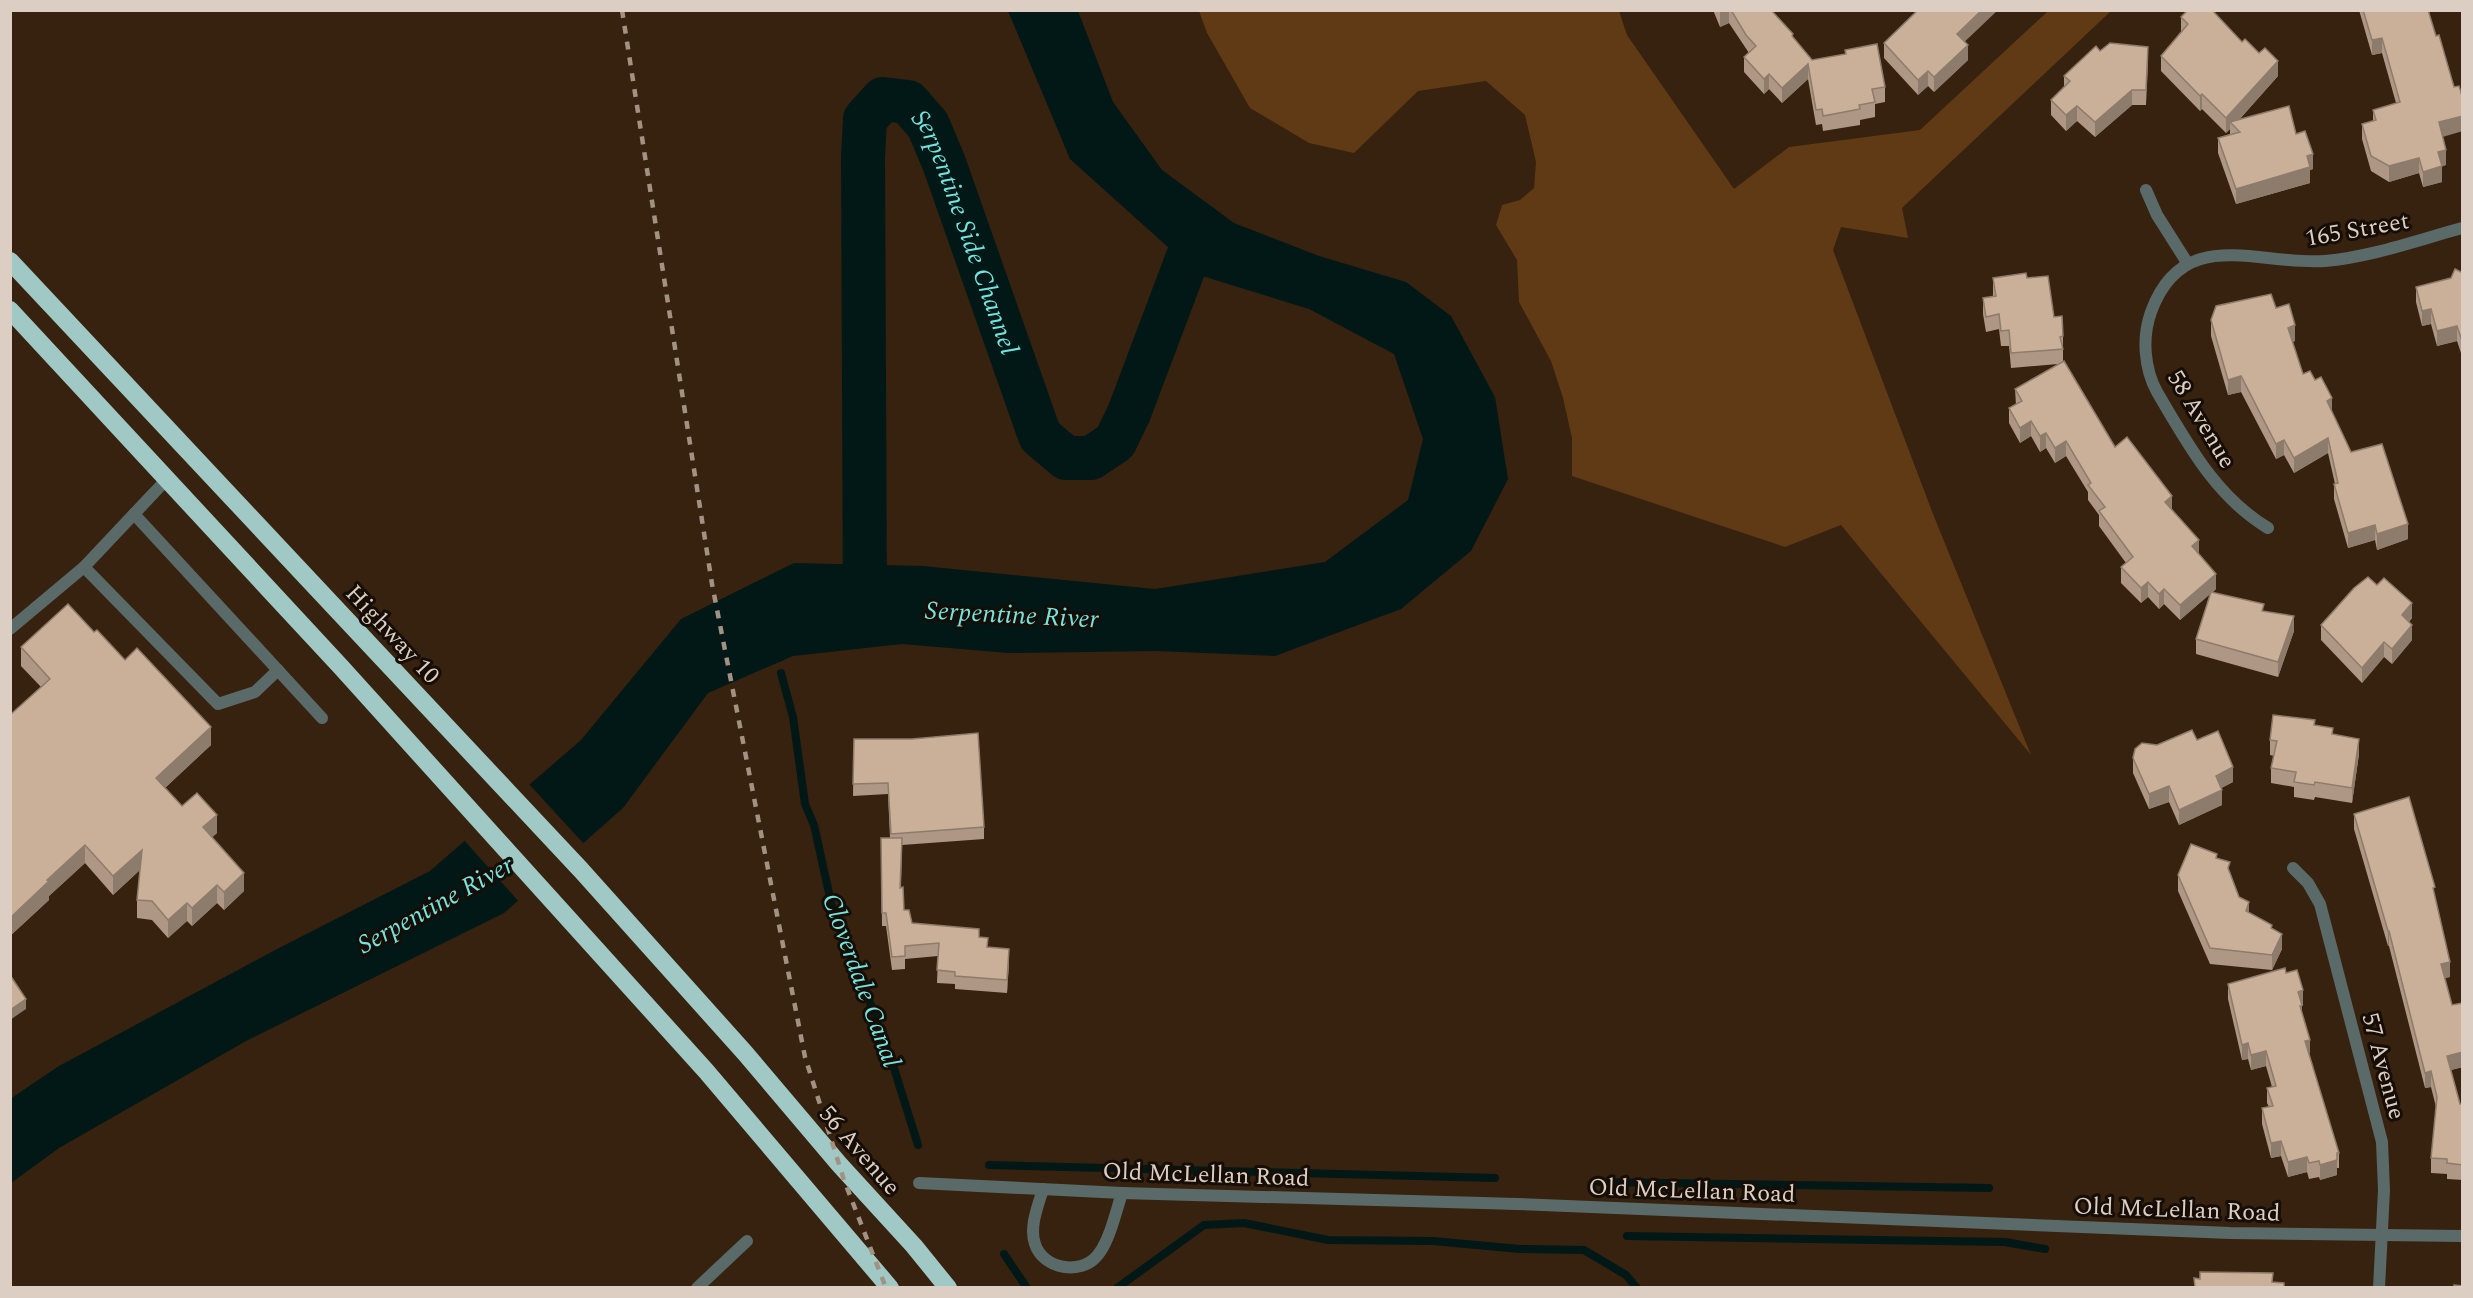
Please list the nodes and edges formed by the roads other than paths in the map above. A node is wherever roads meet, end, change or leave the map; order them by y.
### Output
1 (2146, 190) dead end
2 (2463, 228) edge
3 (10, 261) edge
4 (2188, 264) junction
5 (10, 310) edge
6 (167, 479) junction
7 (134, 514) junction
8 (2268, 528) dead end
9 (84, 567) junction
10 (10, 629) edge
11 (278, 670) junction
12 (322, 718) dead end
13 (2293, 868) dead end
14 (736, 1043) joint
15 (919, 1184) dead end
16 (1043, 1190) junction
17 (1122, 1192) junction
18 (2380, 1234) junction
19 (2463, 1236) edge
20 (747, 1241) dead end
21 (697, 1287) edge
22 (890, 1287) edge
23 (948, 1287) edge
24 (2379, 1287) edge

1 - 4 street
2 - 4 street, 165 Street
3 - 14 highway, Highway 10
4 - 8 street, 58 Avenue
5 - 6 highway
6 - 7 street
6 - 22 highway
7 - 9 street
7 - 11 street
9 - 10 street
9 - 11 street
11 - 12 street
13 - 18 street, 57 Avenue
14 - 23 highway, 56 Avenue
15 - 16 street, Old McLellan Road
16 - 17 street, Old McLellan Road
16 - 17 street
17 - 18 street, Old McLellan Road
18 - 19 street, Old McLellan Road
18 - 24 street, 57 Avenue
20 - 21 street

